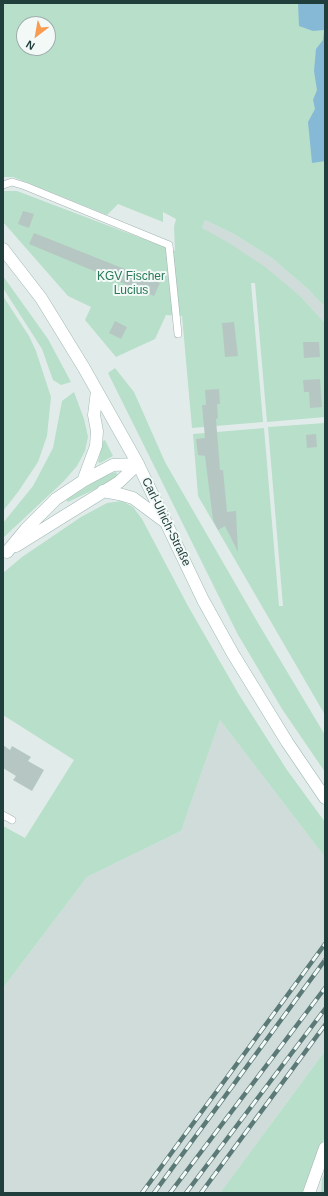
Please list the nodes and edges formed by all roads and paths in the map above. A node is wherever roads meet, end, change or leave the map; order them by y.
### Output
1 (3, 185) edge
2 (3, 249) edge
3 (178, 334) dead end
4 (96, 390) junction
5 (138, 464) junction
6 (83, 481) junction
7 (103, 491) junction
8 (165, 522) junction
9 (5, 554) edge
10 (325, 798) edge
11 (3, 815) edge
12 (12, 820) dead end
13 (325, 1148) edge
14 (309, 1193) edge

1 - 3 lane
2 - 4 main road, Carl-Ulrich-Straße
4 - 5 main road, Carl-Ulrich-Straße
4 - 6 main road
5 - 6 main road
5 - 7 main road
5 - 8 main road, Carl-Ulrich-Straße
6 - 9 main road
7 - 8 main road
7 - 9 main road
8 - 10 main road, Carl-Ulrich-Straße
11 - 12 lane
13 - 14 main road

